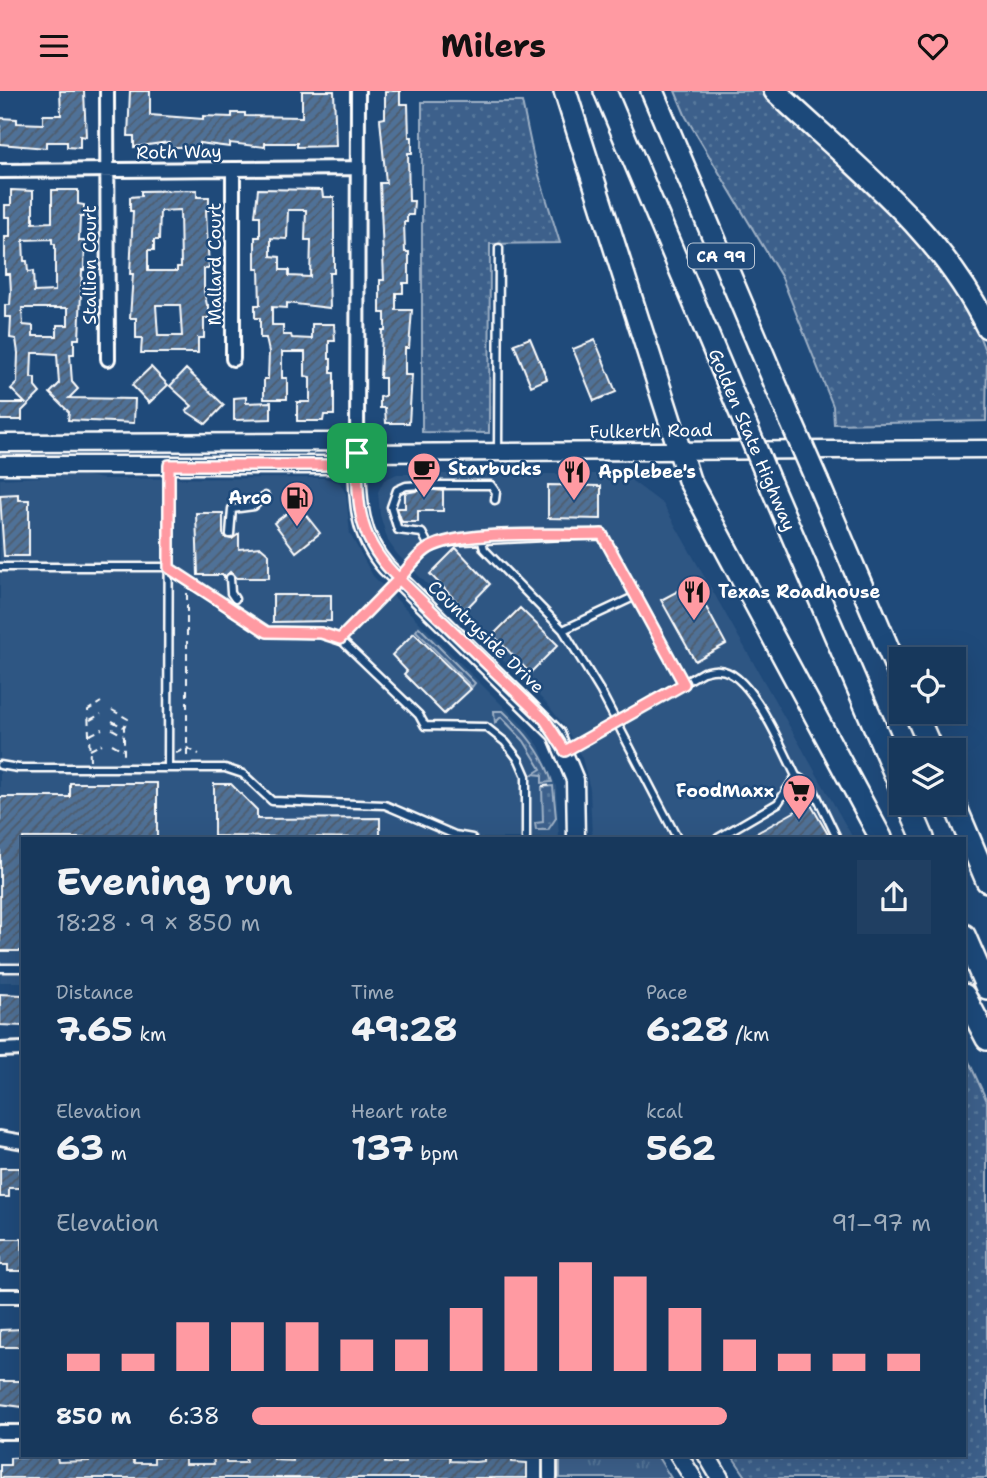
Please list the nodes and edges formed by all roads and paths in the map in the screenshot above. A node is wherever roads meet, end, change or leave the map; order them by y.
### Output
1 (107, 91) edge
2 (358, 91) edge
3 (565, 91) edge
4 (604, 91) edge
5 (652, 91) edge
6 (775, 91) edge
7 (358, 168) junction
8 (233, 169) junction
9 (107, 170) junction
10 (0, 171) edge
11 (499, 248) dead end
12 (987, 327) edge
13 (108, 359) dead end
14 (233, 359) dead end
15 (0, 443) edge
16 (987, 449) edge
17 (678, 450) junction
18 (498, 451) junction
19 (357, 453) junction
20 (0, 465) edge
21 (169, 465) junction
22 (423, 485) dead end
23 (432, 485) dead end
24 (265, 496) dead end
25 (495, 500) dead end
26 (230, 534) dead end
27 (481, 537) junction
28 (430, 548) junction
29 (0, 567) edge
30 (169, 568) junction
31 (230, 578) dead end
32 (399, 579) junction
33 (187, 590) dead end
34 (638, 595) junction
35 (235, 599) dead end
36 (563, 630) junction
37 (340, 639) junction
38 (889, 652) edge
39 (684, 684) junction
40 (101, 702) dead end
41 (112, 711) dead end
42 (101, 715) dead end
43 (89, 721) junction
44 (112, 721) dead end
45 (616, 724) junction
46 (124, 727) junction
47 (102, 729) dead end
48 (112, 729) dead end
49 (89, 735) junction
50 (124, 736) junction
51 (102, 744) dead end
52 (112, 744) dead end
53 (187, 748) junction
54 (90, 751) junction
55 (124, 751) junction
56 (565, 751) junction
57 (175, 754) dead end
58 (199, 754) dead end
59 (90, 760) dead end
60 (124, 760) dead end
61 (187, 760) dead end
62 (889, 760) edge
63 (0, 765) edge
64 (168, 768) junction
65 (796, 776) junction
66 (554, 785) dead end
67 (542, 786) dead end
68 (913, 815) edge
69 (959, 815) edge
70 (466, 837) edge
71 (526, 837) edge
72 (576, 837) edge
73 (676, 837) edge
74 (720, 837) edge
75 (836, 837) edge
76 (880, 837) edge
77 (923, 837) edge
78 (987, 881) edge
79 (966, 940) edge
80 (0, 968) edge
81 (21, 968) edge
82 (987, 988) edge
83 (966, 999) edge
84 (987, 1039) edge
85 (21, 1049) edge
86 (0, 1050) edge
87 (0, 1138) edge
88 (21, 1142) edge
89 (0, 1296) edge
90 (21, 1296) edge
91 (0, 1432) edge
92 (21, 1432) edge
93 (550, 1457) edge
94 (680, 1457) edge
95 (708, 1457) edge
96 (550, 1478) edge
97 (693, 1478) edge
98 (720, 1478) edge

1 - 9 street, Stallion Court
2 - 7 street, Countryside Drive
3 - 17 highway
4 - 62 highway, Golden State Highway / CA 99, bridge
5 - 38 highway, CA 99, bridge
6 - 12 highway
7 - 8 street, Roth Way
7 - 19 street, Countryside Drive
8 - 9 street, Roth Way
8 - 14 street, Mallard Court
9 - 10 street, Roth Way
9 - 13 street, Stallion Court
11 - 18 lane
15 - 19 street, Fulkerth Road
16 - 17 street, Fulkerth Road
17 - 18 street, Fulkerth Road
17 - 76 highway
18 - 19 street, Fulkerth Road
19 - 21 street, Fulkerth Road
19 - 32 street, Countryside Drive
20 - 21 street, Fulkerth Road
21 - 30 lane
22 - 28 lane
23 - 25 lane
24 - 26 lane
27 - 28 lane
27 - 34 lane
27 - 36 lane
28 - 32 lane
29 - 30 lane
30 - 37 lane
30 - 64 lane
31 - 35 lane
32 - 37 lane
32 - 56 street, Countryside Drive
33 - 53 path
34 - 36 lane
34 - 39 lane
36 - 45 lane
37 - 71 lane
39 - 45 lane
39 - 65 lane
40 - 43 path
41 - 46 path
42 - 43 path
43 - 49 path
44 - 46 path
45 - 56 lane
45 - 73 lane
46 - 50 path
47 - 49 path
48 - 50 path
49 - 54 path
50 - 55 path
51 - 54 path
52 - 55 path
53 - 57 path
53 - 58 path
53 - 61 path
54 - 59 path
55 - 60 path
56 - 72 street, Countryside Drive
63 - 64 lane
64 - 70 lane
65 - 74 lane
65 - 75 lane
66 - 67 path
68 - 77 highway
69 - 78 highway
79 - 82 highway
80 - 81 lane
83 - 84 highway
85 - 86 street
87 - 88 street
89 - 90 street
91 - 92 street
93 - 96 street
94 - 97 street
95 - 98 street

